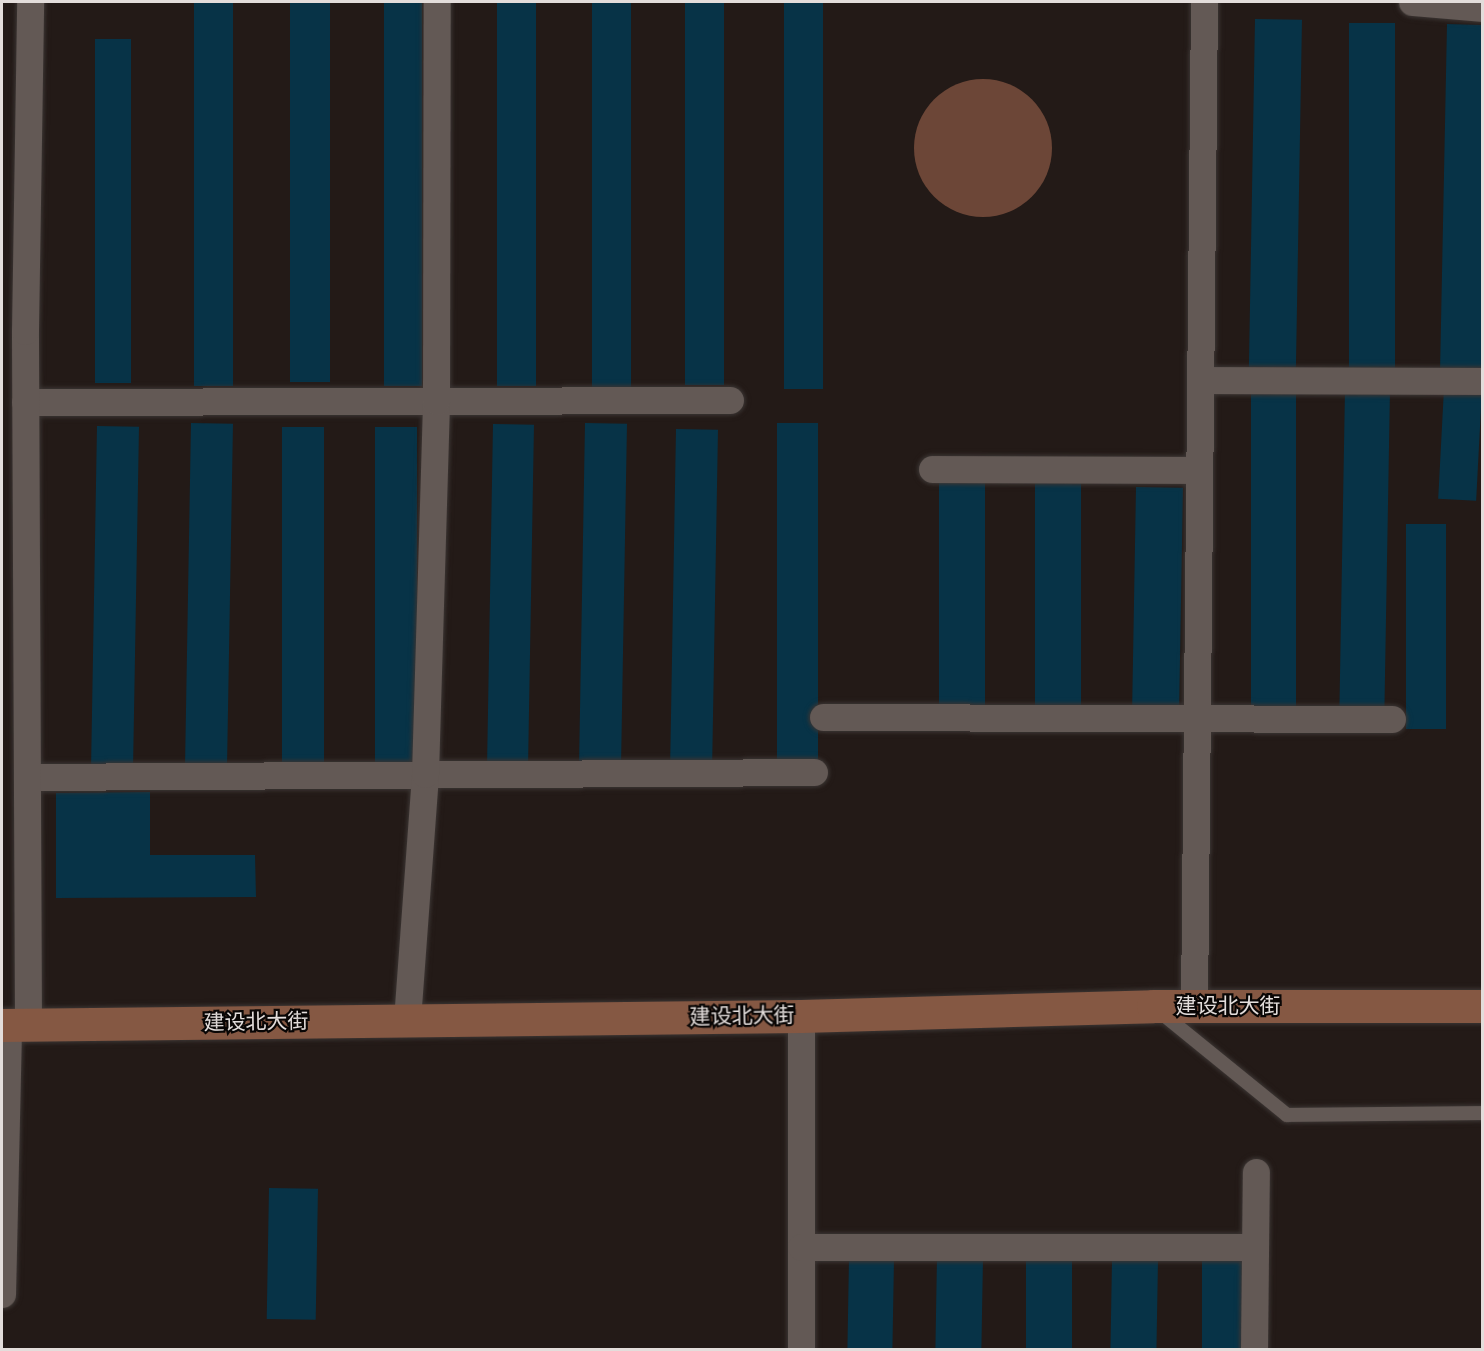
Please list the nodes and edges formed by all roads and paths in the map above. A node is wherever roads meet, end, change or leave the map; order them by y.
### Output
1 (30, 2) edge
2 (437, 2) edge
3 (1204, 2) edge
4 (1412, 2) edge
5 (1482, 8) edge
6 (1200, 380) junction
7 (1482, 381) edge
8 (730, 400) dead end
9 (436, 401) junction
10 (25, 402) junction
11 (932, 469) dead end
12 (1199, 470) junction
13 (823, 717) dead end
14 (1197, 718) junction
15 (1392, 719) dead end
16 (814, 772) dead end
17 (425, 774) junction
18 (27, 777) junction
19 (1153, 1006) junction
20 (1194, 1006) junction
21 (1482, 1006) edge
22 (801, 1016) junction
23 (407, 1020) junction
24 (12, 1025) edge
25 (1482, 1113) edge
26 (1256, 1172) dead end
27 (801, 1247) junction
28 (1255, 1247) junction
29 (2, 1271) edge
30 (2, 1294) edge
31 (801, 1350) edge
32 (1254, 1350) edge

1 - 10 street
2 - 9 street
3 - 6 street
4 - 5 street
6 - 7 street
6 - 12 street
8 - 9 street
9 - 10 street
9 - 17 street
10 - 18 street
11 - 12 street
12 - 14 street
13 - 14 street
14 - 15 street
14 - 20 street
16 - 17 street
17 - 18 street
17 - 23 street
18 - 24 street
19 - 20 main road, 建设北大街
19 - 22 main road, 建设北大街
19 - 25 lane
20 - 21 main road, 建设北大街
22 - 23 main road, 建设北大街
22 - 27 street
23 - 24 main road, 建设北大街
24 - 29 street
26 - 28 street
27 - 28 street
27 - 31 street
28 - 32 street
29 - 30 street

